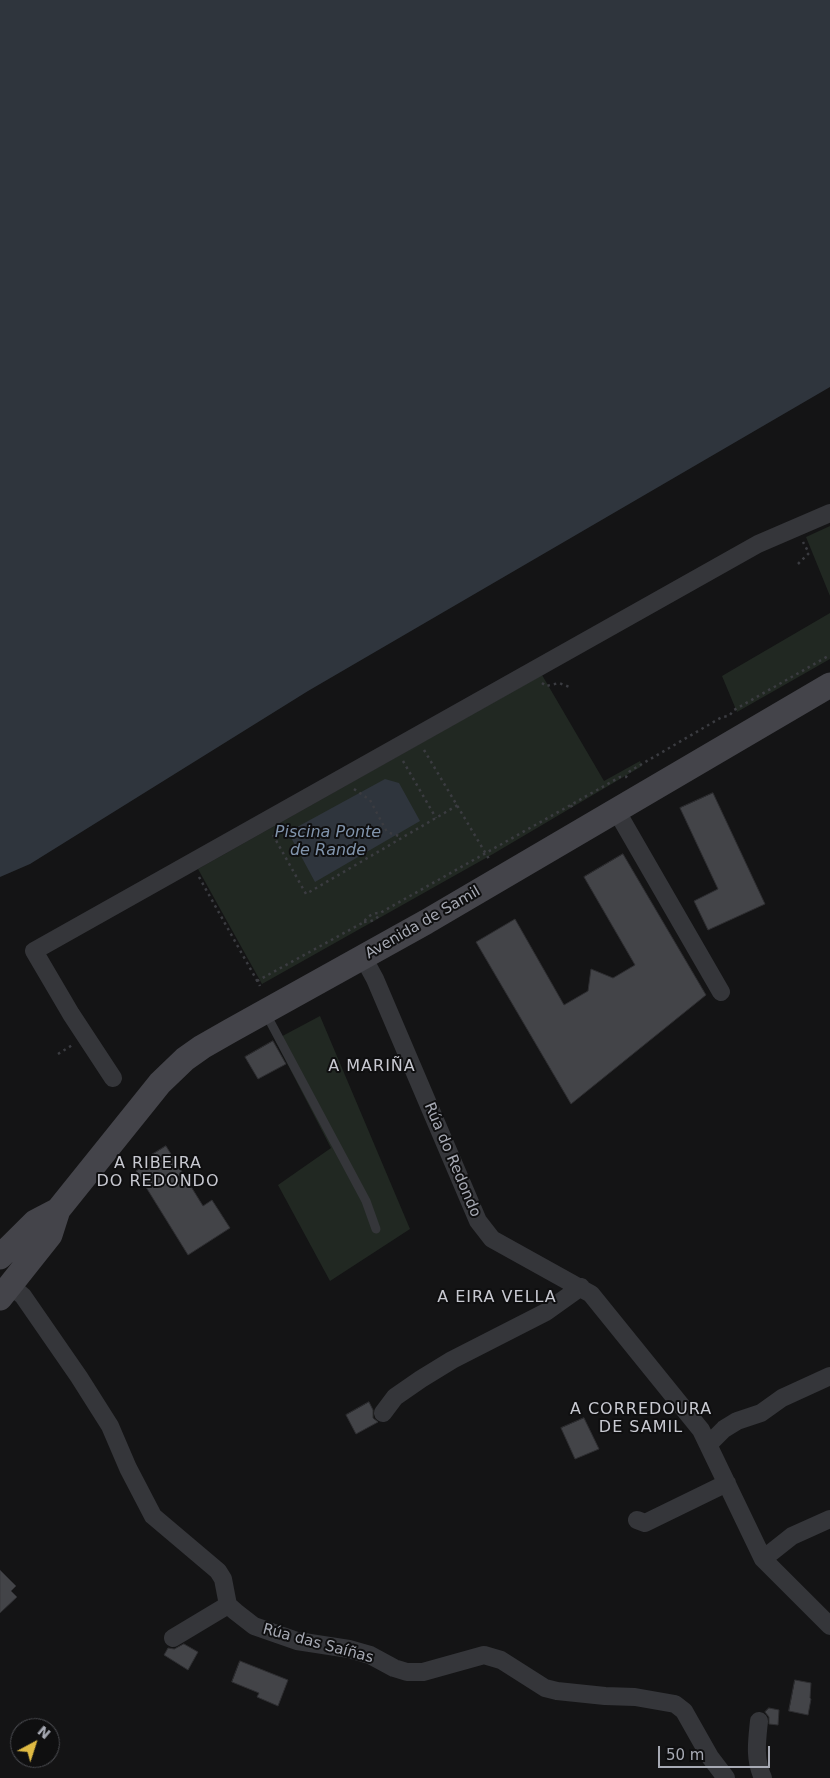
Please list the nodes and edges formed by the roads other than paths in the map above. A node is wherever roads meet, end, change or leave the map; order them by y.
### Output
1 (830, 513) edge
2 (830, 685) edge
3 (616, 810) junction
4 (363, 957) junction
5 (721, 992) dead end
6 (265, 1012) junction
7 (113, 1078) dead end
8 (58, 1210) junction
9 (376, 1229) dead end
10 (0, 1257) edge
11 (581, 1287) junction
12 (5, 1291) edge
13 (830, 1376) edge
14 (383, 1413) dead end
15 (708, 1445) junction
16 (726, 1483) junction
17 (830, 1519) edge
18 (637, 1520) dead end
19 (763, 1559) junction
20 (228, 1605) junction
21 (830, 1626) edge
22 (173, 1638) dead end
23 (759, 1721) dead end
24 (726, 1778) edge
25 (763, 1778) edge

1 - 7 street
2 - 3 main road, Avenida de Samil
3 - 4 main road, Avenida de Samil
3 - 5 street
4 - 6 main road, Avenida de Samil
4 - 11 street, Rúa do Redondo
6 - 8 main road, Avenida de Samil
6 - 9 lane
8 - 10 main road, Avenida de Samil
8 - 12 main road, Avenida de Samil
11 - 14 street
11 - 15 street, Rúa do Redondo
12 - 20 street
13 - 15 street
15 - 16 street, Rúa do Redondo
16 - 18 street
16 - 19 street, Rúa do Redondo
17 - 19 street
19 - 21 street, Rúa do Redondo
20 - 22 street
20 - 24 street, Rúa das Saíñas
23 - 25 street

